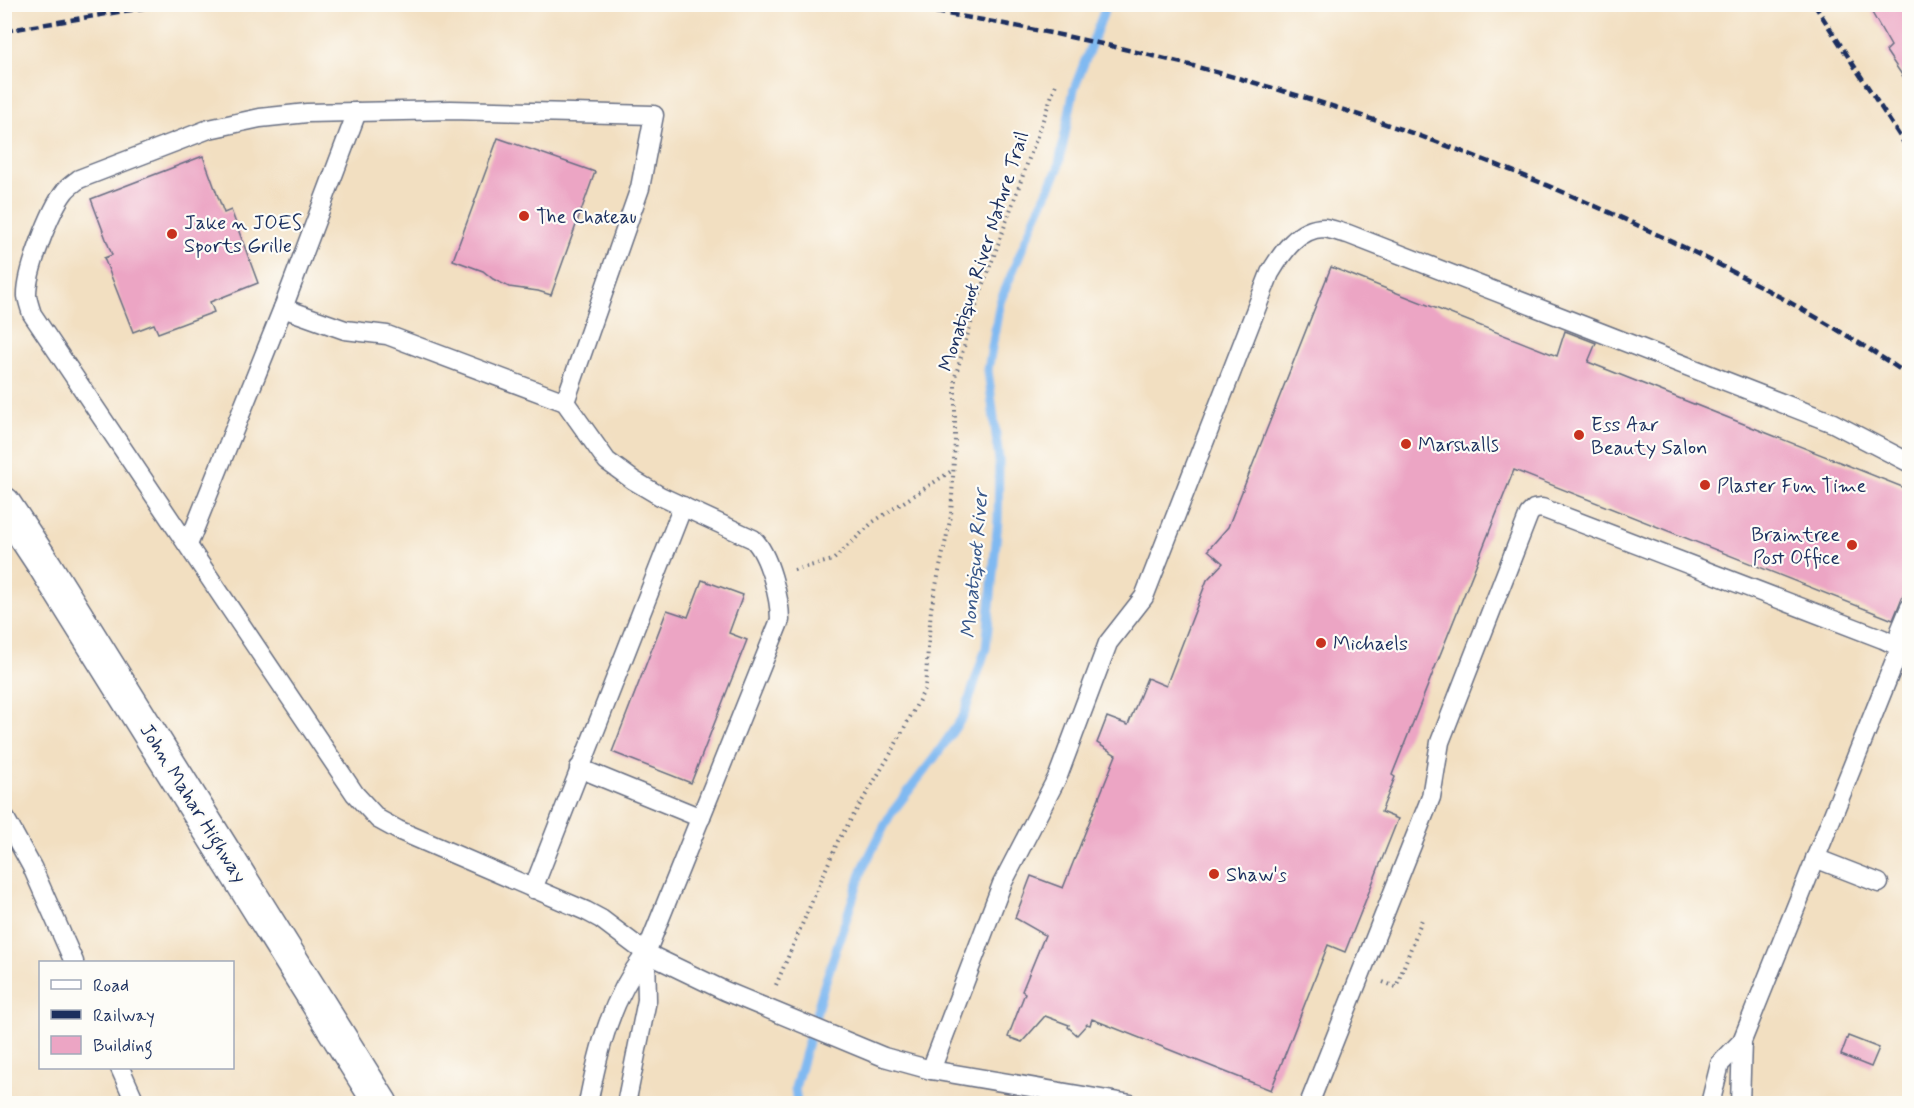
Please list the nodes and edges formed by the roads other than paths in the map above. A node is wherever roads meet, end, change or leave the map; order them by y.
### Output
1 (357, 112) junction
2 (283, 308) junction
3 (565, 402) junction
4 (1910, 463) edge
5 (4, 504) edge
6 (683, 506) junction
7 (188, 545) junction
8 (1910, 607) edge
9 (1905, 650) edge
10 (579, 768) junction
11 (4, 816) edge
12 (701, 818) junction
13 (1815, 858) junction
14 (1879, 883) dead end
15 (534, 889) junction
16 (646, 952) junction
17 (73, 961) edge
18 (1742, 1041) junction
19 (120, 1069) edge
20 (931, 1070) junction
21 (136, 1104) edge
22 (381, 1104) edge
23 (588, 1104) edge
24 (626, 1104) edge
25 (1131, 1104) edge
26 (1309, 1104) edge
27 (1710, 1104) edge
28 (1740, 1104) edge

1 - 2 lane
1 - 3 lane
1 - 7 lane
2 - 3 lane
2 - 7 lane
3 - 6 lane
4 - 20 lane
5 - 22 street, John Mahar Highway
6 - 10 lane
6 - 12 lane
7 - 15 lane
8 - 9 lane
9 - 13 lane
9 - 26 lane
10 - 12 lane
10 - 15 lane
11 - 17 lane
12 - 16 lane
13 - 14 lane
13 - 18 lane
15 - 16 lane
16 - 20 lane
16 - 23 lane
16 - 24 lane
18 - 27 lane
18 - 28 lane
19 - 21 lane
20 - 25 lane

